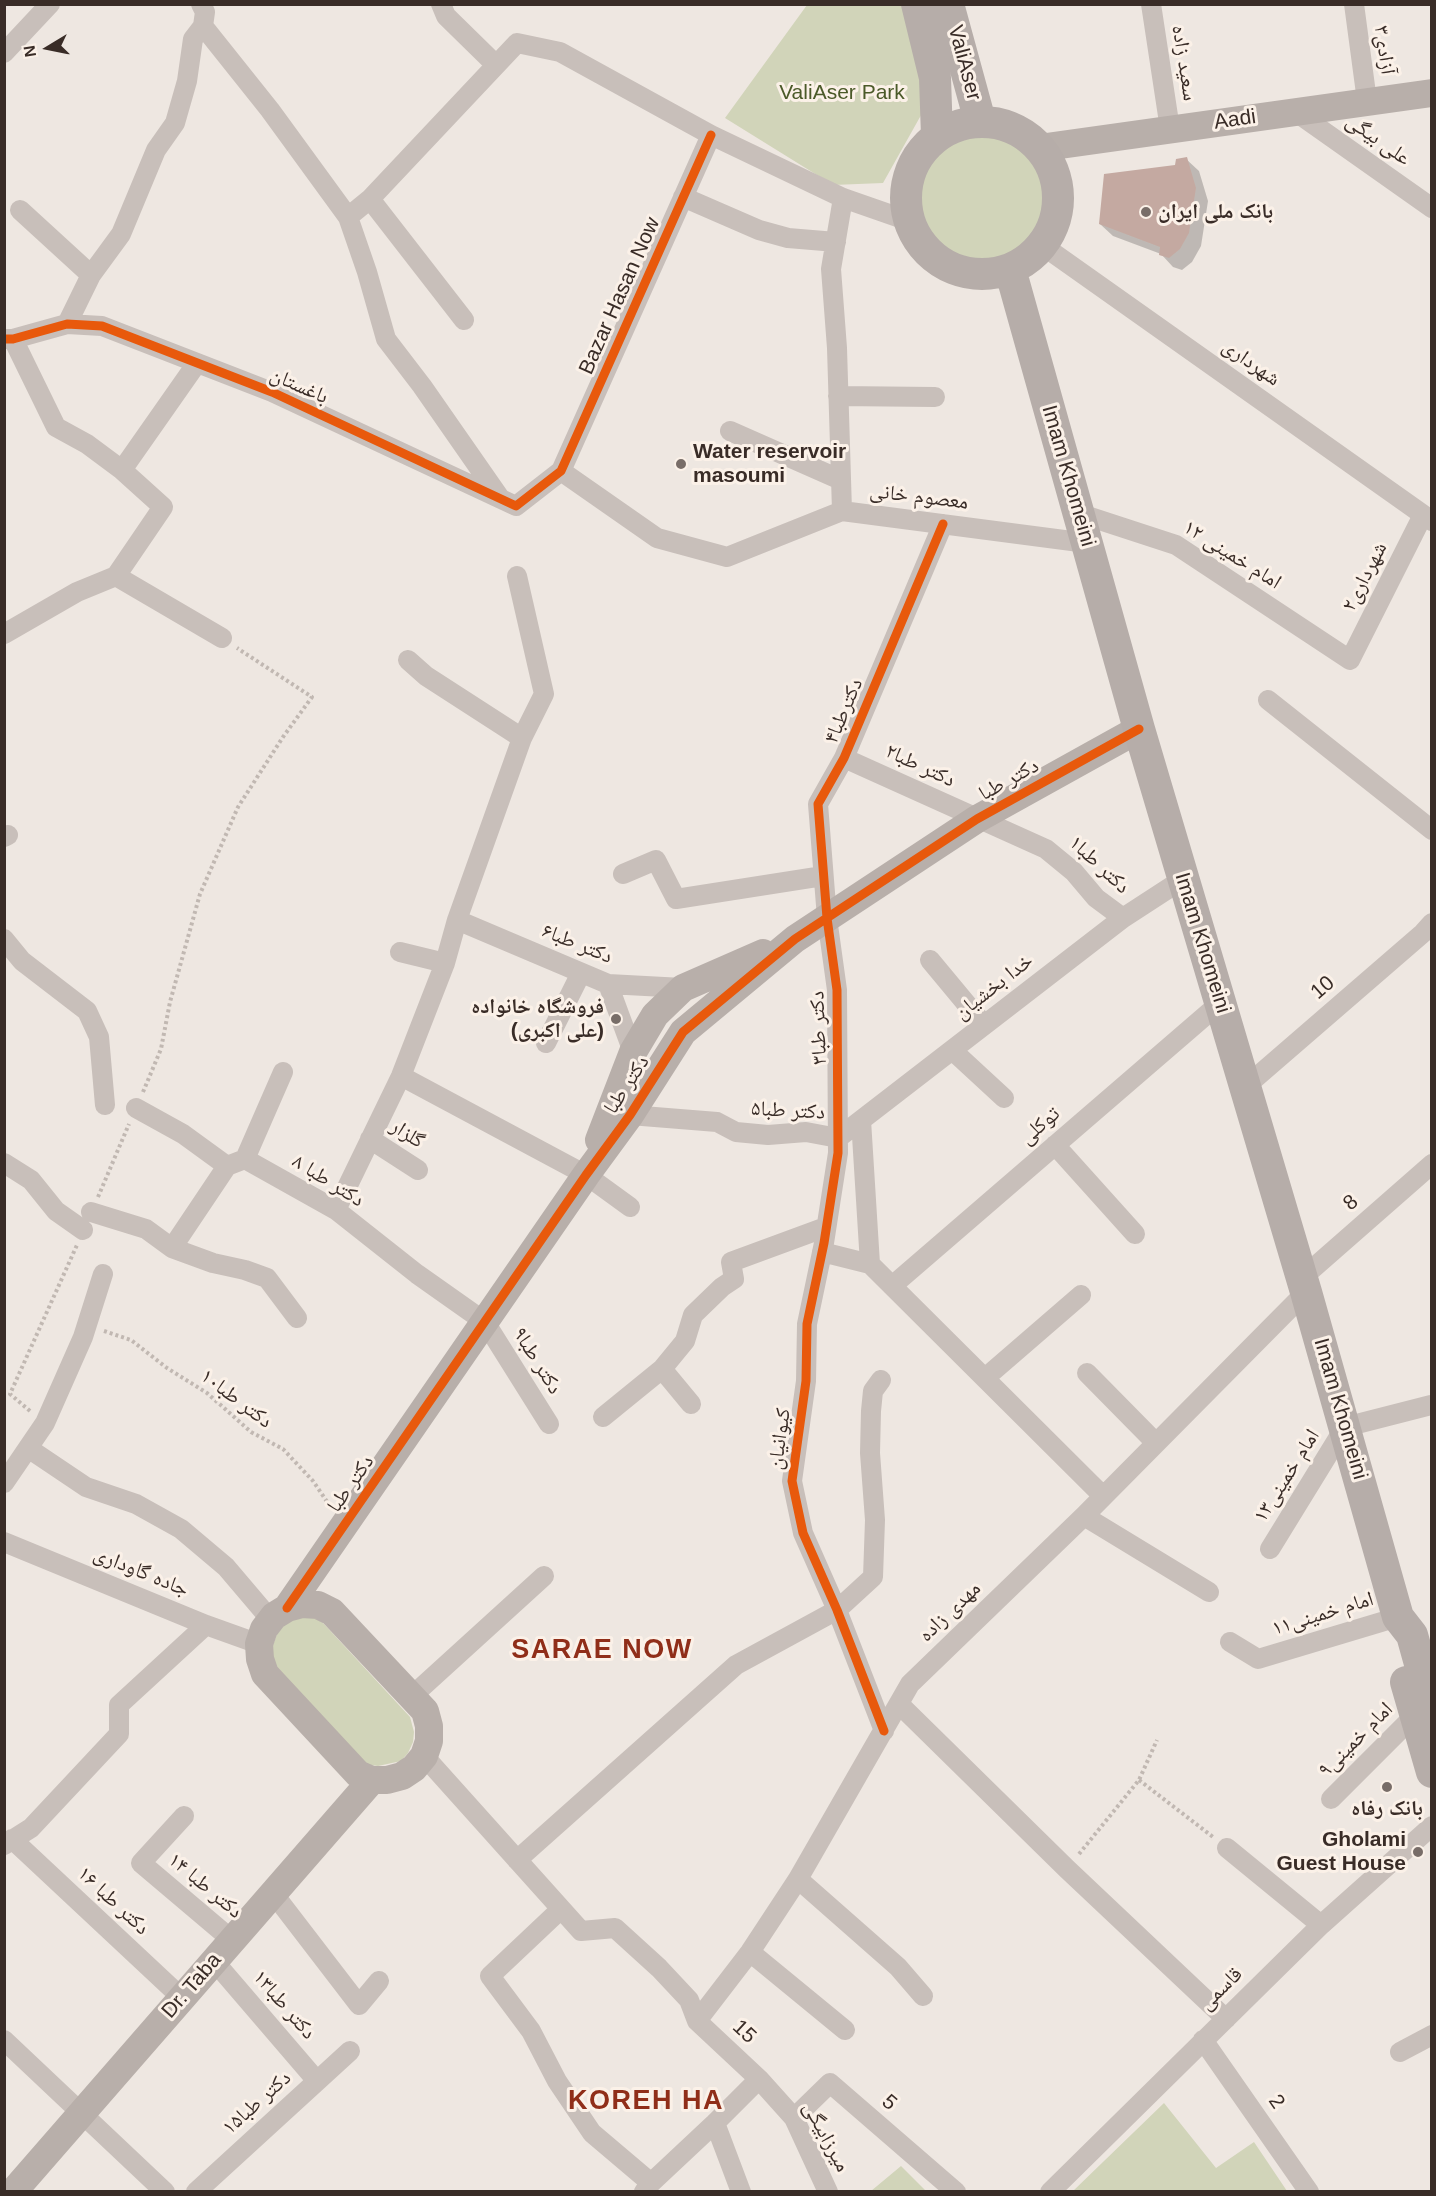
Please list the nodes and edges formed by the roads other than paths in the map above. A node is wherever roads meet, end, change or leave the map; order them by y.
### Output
1 (50, 4) edge
2 (441, 4) edge
3 (917, 4) edge
4 (948, 4) edge
5 (1151, 4) edge
6 (1354, 4) edge
7 (205, 12) edge
8 (4, 52) edge
9 (496, 65) junction
10 (1431, 93) edge
11 (1367, 102) junction
12 (1296, 112) junction
13 (980, 121) junction
14 (1170, 129) junction
15 (711, 135) junction
16 (937, 136) junction
17 (1039, 148) junction
18 (683, 197) junction
19 (843, 198) junction
20 (370, 199) junction
21 (1431, 208) edge
22 (20, 210) dead end
23 (348, 217) junction
24 (909, 221) junction
25 (836, 242) junction
26 (1042, 245) junction
27 (1010, 269) junction
28 (91, 275) junction
29 (464, 320) dead end
30 (67, 324) junction
31 (8, 339) edge
32 (197, 363) junction
33 (838, 396) junction
34 (935, 397) dead end
35 (729, 431) dead end
36 (122, 470) junction
37 (561, 471) junction
38 (841, 480) junction
39 (500, 499) junction
40 (842, 511) junction
41 (1078, 513) junction
42 (1427, 518) edge
43 (944, 524) junction
44 (1087, 543) junction
45 (116, 576) junction
46 (517, 576) dead end
47 (4, 634) edge
48 (222, 638) road end
49 (408, 660) dead end
50 (1350, 660) joint
51 (1268, 700) dead end
52 (1138, 729) junction
53 (522, 738) junction
54 (844, 758) junction
55 (977, 819) junction
56 (1431, 829) edge
57 (623, 874) dead end
58 (823, 876) junction
59 (1183, 879) junction
60 (827, 918) junction
61 (1123, 918) junction
62 (458, 920) junction
63 (1429, 935) edge
64 (4, 939) edge
65 (795, 939) junction
66 (400, 952) dead end
67 (930, 960) dead end
68 (445, 963) junction
69 (581, 973) junction
70 (608, 984) junction
71 (683, 988) junction
72 (1220, 1003) junction
73 (655, 1015) junction
74 (984, 1025) junction
75 (682, 1032) junction
76 (546, 1043) dead end
77 (952, 1050) junction
78 (633, 1052) junction
79 (283, 1072) dead end
80 (401, 1076) junction
81 (1245, 1087) junction
82 (1004, 1098) dead end
83 (105, 1105) dead end
84 (136, 1108) road end
85 (630, 1115) junction
86 (861, 1120) junction
87 (838, 1138) junction
88 (370, 1139) junction
89 (1055, 1145) junction
90 (236, 1162) junction
91 (4, 1163) edge
92 (1431, 1164) edge
93 (418, 1170) dead end
94 (586, 1175) junction
95 (630, 1207) dead end
96 (336, 1210) junction
97 (91, 1212) road end
98 (826, 1227) junction
99 (83, 1230) road end
100 (1135, 1234) dead end
101 (172, 1248) junction
102 (822, 1252) junction
103 (870, 1264) junction
104 (103, 1274) dead end
105 (1304, 1285) junction
106 (892, 1286) junction
107 (1081, 1295) dead end
108 (297, 1318) dead end
109 (485, 1322) junction
110 (662, 1369) junction
111 (1087, 1373) dead end
112 (985, 1378) junction
113 (881, 1380) dead end
114 (691, 1404) dead end
115 (1431, 1405) edge
116 (603, 1417) dead end
117 (549, 1424) dead end
118 (1345, 1427) junction
119 (1156, 1443) junction
120 (28, 1448) junction
121 (4, 1483) edge
122 (1103, 1496) junction
123 (1084, 1516) junction
124 (4, 1542) edge
125 (1270, 1550) dead end
126 (544, 1576) dead end
127 (1209, 1592) dead end
128 (837, 1610) junction
129 (1398, 1617) junction
130 (272, 1624) junction
131 (206, 1626) junction
132 (1230, 1642) dead end
133 (411, 1697) junction
134 (899, 1704) junction
135 (1423, 1711) edge
136 (884, 1731) junction
137 (424, 1756) junction
138 (1431, 1772) edge
139 (372, 1780) junction
140 (1331, 1799) dead end
141 (184, 1816) dead end
142 (1431, 1826) edge
143 (8, 1842) edge
144 (1227, 1848) road end
145 (517, 1860) junction
146 (798, 1879) junction
147 (273, 1893) junction
148 (561, 1909) junction
149 (1321, 1925) junction
150 (223, 1951) junction
151 (750, 1952) junction
152 (379, 1982) dead end
153 (923, 1996) dead end
154 (182, 1998) junction
155 (1226, 2019) junction
156 (697, 2021) junction
157 (845, 2030) dead end
158 (1431, 2034) edge
159 (4, 2040) edge
160 (1203, 2040) junction
161 (350, 2051) dead end
162 (1400, 2052) dead end
163 (759, 2079) junction
164 (317, 2081) junction
165 (82, 2112) junction
166 (794, 2118) junction
167 (715, 2123) junction
168 (647, 2187) edge
169 (13, 2192) edge
170 (165, 2192) edge
171 (196, 2192) edge
172 (741, 2192) edge
173 (828, 2192) edge
174 (956, 2192) edge
175 (1050, 2192) edge
176 (1309, 2192) edge

1 - 8 street
2 - 9 street
3 - 16 main road, ValiAser
4 - 13 main road, ValiAser
5 - 14 street, سعید زاده
6 - 11 street, آزادی۳
7 - 23 street
7 - 28 street
9 - 15 street
9 - 20 street
10 - 11 street, Aadi
11 - 12 street, Aadi
12 - 14 street, Aadi
12 - 21 street, علی بیگی
13 - 16 main road
13 - 17 main road
14 - 17 street, Aadi
15 - 18 street, Bazar Hasan Now
15 - 19 street
16 - 24 main road
17 - 26 main road
18 - 25 street
18 - 37 street, Bazar Hasan Now
19 - 24 street
19 - 25 street
20 - 23 street
20 - 29 street
22 - 28 street
23 - 39 street
24 - 27 main road
25 - 33 street
26 - 27 main road
26 - 42 street, شهرداری
27 - 41 main road, Imam Khomeini
28 - 30 street
30 - 31 street, باغستان
30 - 32 street, باغستان
31 - 36 street
32 - 36 street
32 - 39 street, باغستان
33 - 34 street
33 - 38 street
35 - 38 street
36 - 45 street
37 - 39 street, باغستان
37 - 40 street, معصوم خانی
38 - 40 street
40 - 43 street, معصوم خانی
41 - 44 main road, Imam Khomeini
41 - 50 street, امام خمینی ۱۲
42 - 50 street, شهرداری۲
43 - 44 street, معصوم خانی
43 - 54 street, دکترطبا۴
44 - 52 main road, Imam Khomeini
45 - 47 street
45 - 48 street
46 - 53 street
49 - 53 street
51 - 56 street
52 - 55 street, دکتر طبا
52 - 59 main road, Imam Khomeini
53 - 62 street
54 - 55 street, دکتر طبا۲
54 - 58 street, دکترطبا۴
55 - 60 street, دکتر طبا
55 - 61 street, دکتر طبا۱
57 - 58 street
58 - 60 street, دکترطبا۴
59 - 61 street, خدا بخشیان
59 - 72 main road, Imam Khomeini
60 - 65 street, دکتر طبا
60 - 87 street, دکتر طبا۳
61 - 74 street, خدا بخشیان
62 - 68 street
62 - 69 street, دکتر طبا۶
63 - 81 street, 10
64 - 83 street
65 - 71 street, دکتر طبا
65 - 75 street, دکتر طبا
66 - 68 street
67 - 74 street
68 - 80 street
69 - 70 street, دکتر طبا۶
69 - 76 street
70 - 71 street, دکتر طبا۶
70 - 78 street
71 - 73 street, دکتر طبا
72 - 81 main road, Imam Khomeini
72 - 89 street, توکلی
73 - 75 street
73 - 78 street, دکتر طبا
74 - 77 street, خدا بخشیان
75 - 85 street, دکتر طبا
77 - 82 street
77 - 86 street, خدا بخشیان
78 - 94 street, دکتر طبا
79 - 90 street
80 - 88 street
80 - 94 street
81 - 105 main road, Imam Khomeini
84 - 90 street, دکتر طبا ۸
85 - 87 street, دکتر طبا۵
85 - 94 street, دکتر طبا
86 - 87 street, خدا بخشیان
86 - 103 street
87 - 98 street, کیوانیان
88 - 93 street, گلزار
88 - 96 street
89 - 100 street
89 - 106 street, توکلی
90 - 96 street, دکتر طبا ۸
90 - 101 street
91 - 99 street
92 - 105 street, 8
94 - 95 street
94 - 109 street, دکتر طبا
96 - 109 street, دکتر طبا ۸
97 - 101 street
98 - 102 street, کیوانیان
98 - 110 street
101 - 108 street
102 - 103 street
102 - 128 street, کیوانیان
103 - 106 street
104 - 120 street
105 - 118 main road, Imam Khomeini
105 - 119 street, مهدی زاده
106 - 112 street
107 - 112 street
109 - 117 street, دکتر طبا۹
109 - 130 street, دکتر طبا
110 - 114 street
110 - 116 street
111 - 119 street
112 - 122 street
113 - 128 street
115 - 118 street
118 - 125 street, امام خمینی۱۳
118 - 129 main road, Imam Khomeini
119 - 122 street, مهدی زاده
120 - 121 street
120 - 130 street
122 - 123 street, مهدی زاده
123 - 127 street
123 - 134 street, مهدی زاده
124 - 131 street, جاده گاوداری
126 - 133 street
128 - 136 street, کیوانیان
128 - 145 street
129 - 132 street, امام خمینی۱۱
129 - 135 main road, Imam Khomeini
130 - 131 street, جاده گاوداری
130 - 133 street
130 - 139 street
131 - 143 street
133 - 137 street
134 - 136 street, مهدی زاده
134 - 155 street
135 - 138 main road, Imam Khomeini
135 - 140 street, امام خمینی۹
136 - 146 street, مهدی زاده
137 - 139 street
137 - 145 street
139 - 147 street, Dr. Taba
141 - 150 street, دکتر طبا ۱۴
142 - 149 street, قاسمی
143 - 154 street, دکتر طبا ۱۶
144 - 149 street
145 - 148 street
146 - 151 street, مهدی زاده
146 - 153 street
147 - 150 street, Dr. Taba
147 - 152 street
148 - 156 street
148 - 168 street
149 - 155 street, قاسمی
150 - 154 street, Dr. Taba
150 - 164 street, دکتر طبا۱۳
151 - 156 street, مهدی زاده
151 - 157 street
154 - 165 street, Dr. Taba
155 - 160 street, قاسمی
156 - 163 street, 15
158 - 162 street
159 - 165 street
160 - 175 street, قاسمی
160 - 176 street, 2
161 - 164 street, دکتر طبا۱۵
163 - 166 street, میرزابیگی
163 - 167 street
164 - 171 street, دکتر طبا۱۵
165 - 169 street, Dr. Taba
165 - 170 street
166 - 173 street, میرزابیگی
166 - 174 street, 5
167 - 168 street
167 - 172 street

